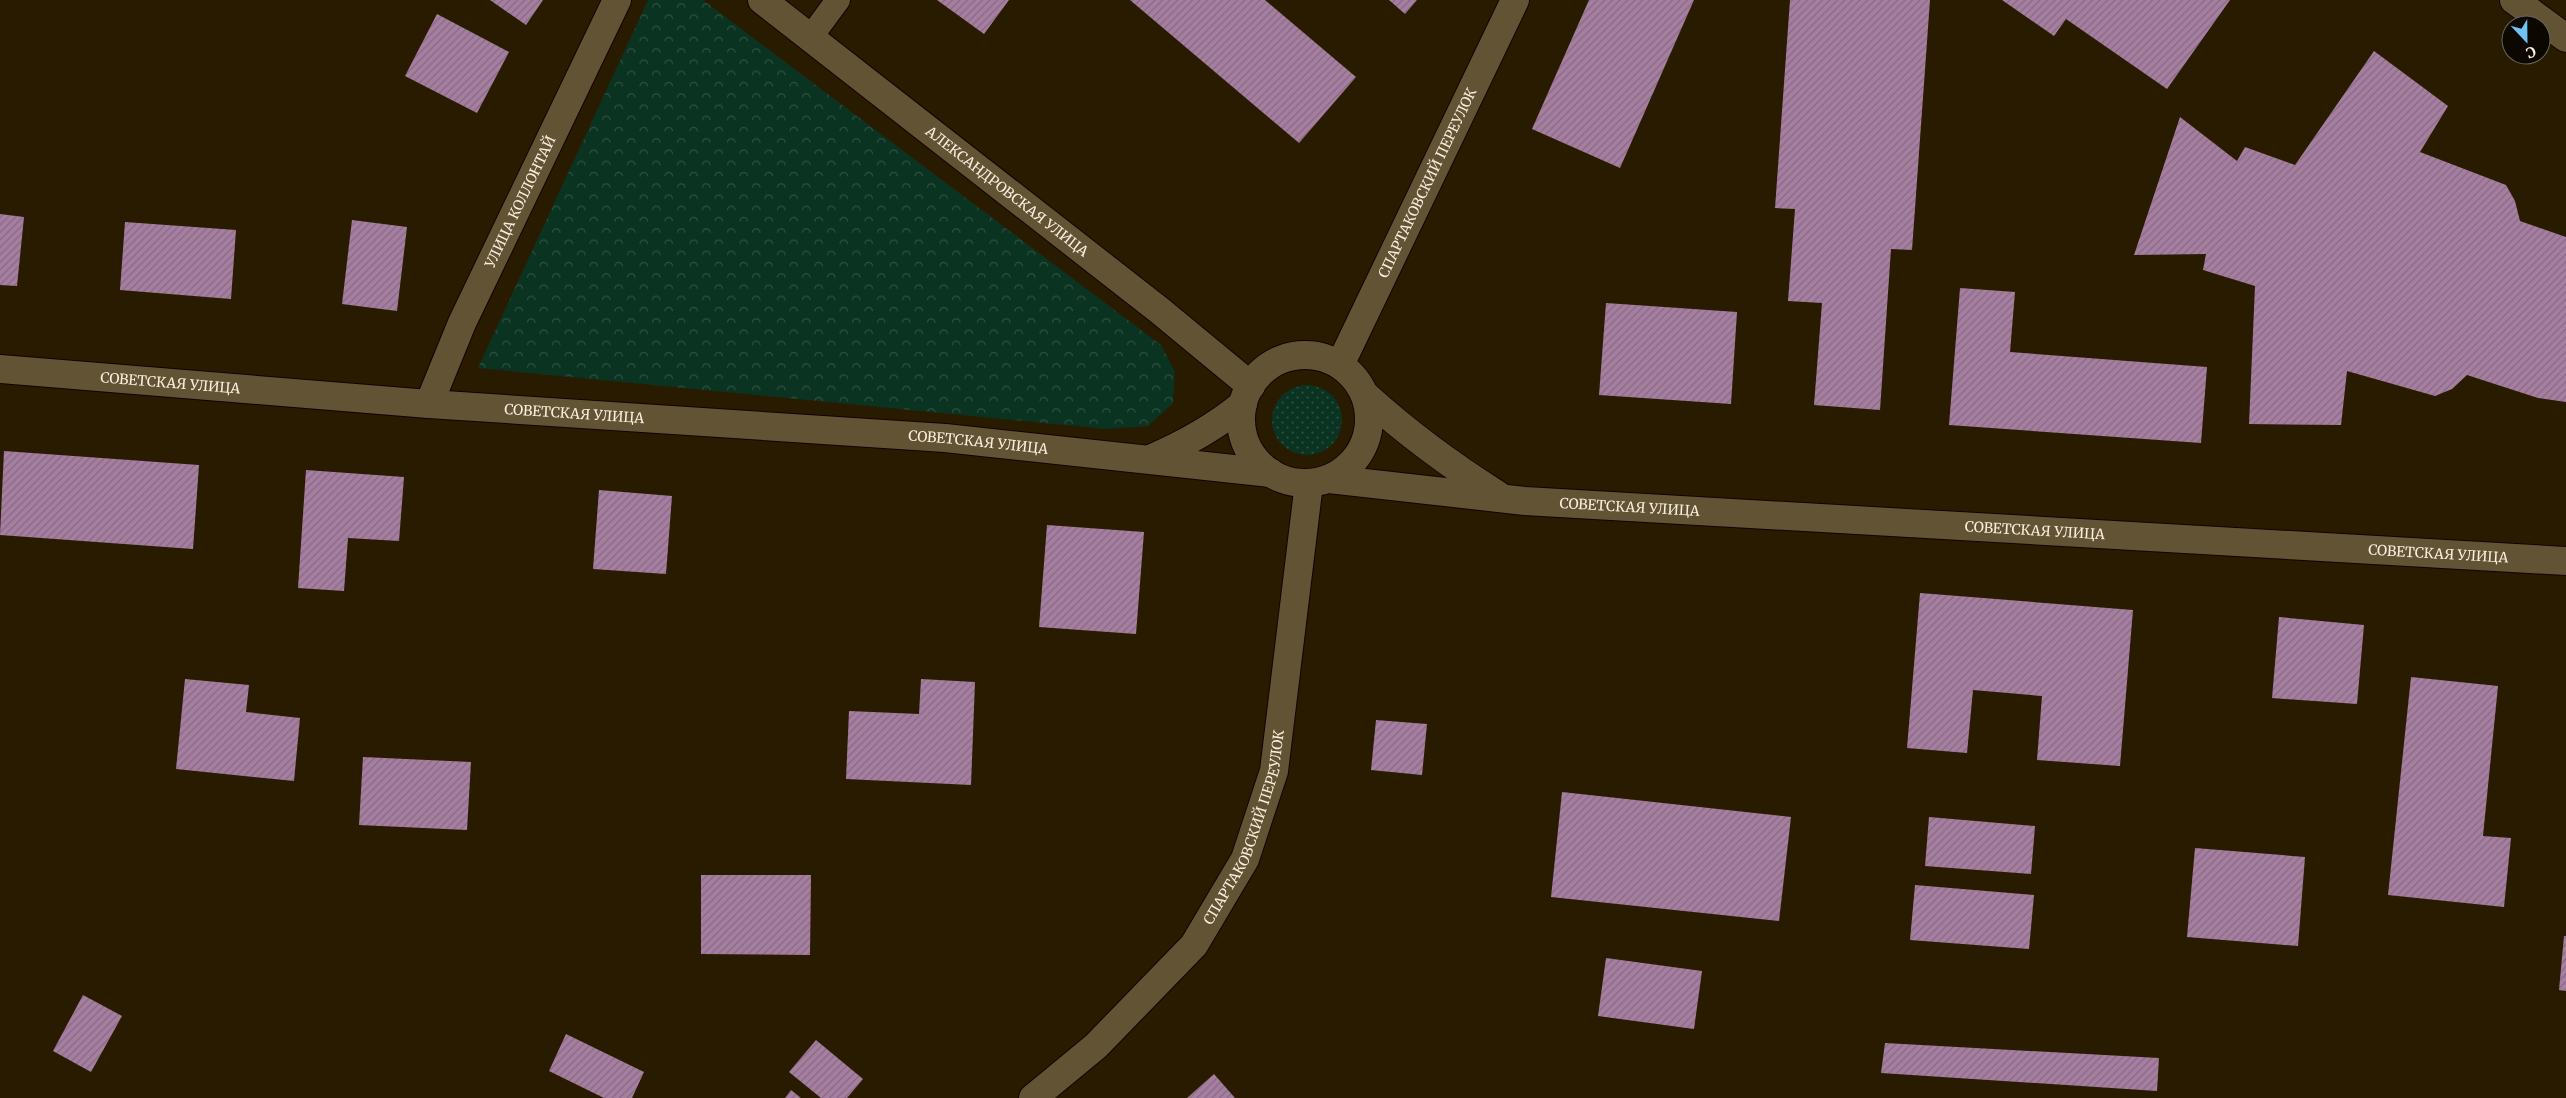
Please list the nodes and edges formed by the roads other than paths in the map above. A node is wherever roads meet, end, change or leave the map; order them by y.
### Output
1 (617, 0) edge
2 (762, 0) edge
3 (838, 0) edge
4 (1515, 0) edge
5 (2514, 0) edge
6 (810, 38) junction
7 (2566, 38) edge
8 (1340, 366) junction
9 (0, 369) edge
10 (1247, 395) junction
11 (1365, 395) junction
12 (429, 404) junction
13 (1149, 459) junction
14 (1271, 473) junction
15 (1319, 481) junction
16 (1503, 499) junction
17 (2566, 561) edge
18 (1033, 1098) edge

1 - 12 main road, УЛИЦА КОЛЛОНТАЙ
2 - 6 main road, АЛЕКСАНДРОВСКАЯ УЛИЦА
3 - 6 lane
4 - 8 main road, СПАРТАКОВСКИЙ ПЕРЕУЛОК
5 - 7 main road
6 - 10 main road, АЛЕКСАНДРОВСКАЯ УЛИЦА
8 - 10 main road
8 - 11 main road
9 - 12 main road, СОВЕТСКАЯ УЛИЦА
10 - 13 main road, СОВЕТСКАЯ УЛИЦА
10 - 14 main road
11 - 15 main road
11 - 16 main road, СОВЕТСКАЯ УЛИЦА
12 - 13 main road, СОВЕТСКАЯ УЛИЦА
13 - 14 main road, СОВЕТСКАЯ УЛИЦА
14 - 15 main road
15 - 16 main road, СОВЕТСКАЯ УЛИЦА
15 - 18 main road, СПАРТАКОВСКИЙ ПЕРЕУЛОК
16 - 17 main road, СОВЕТСКАЯ УЛИЦА

